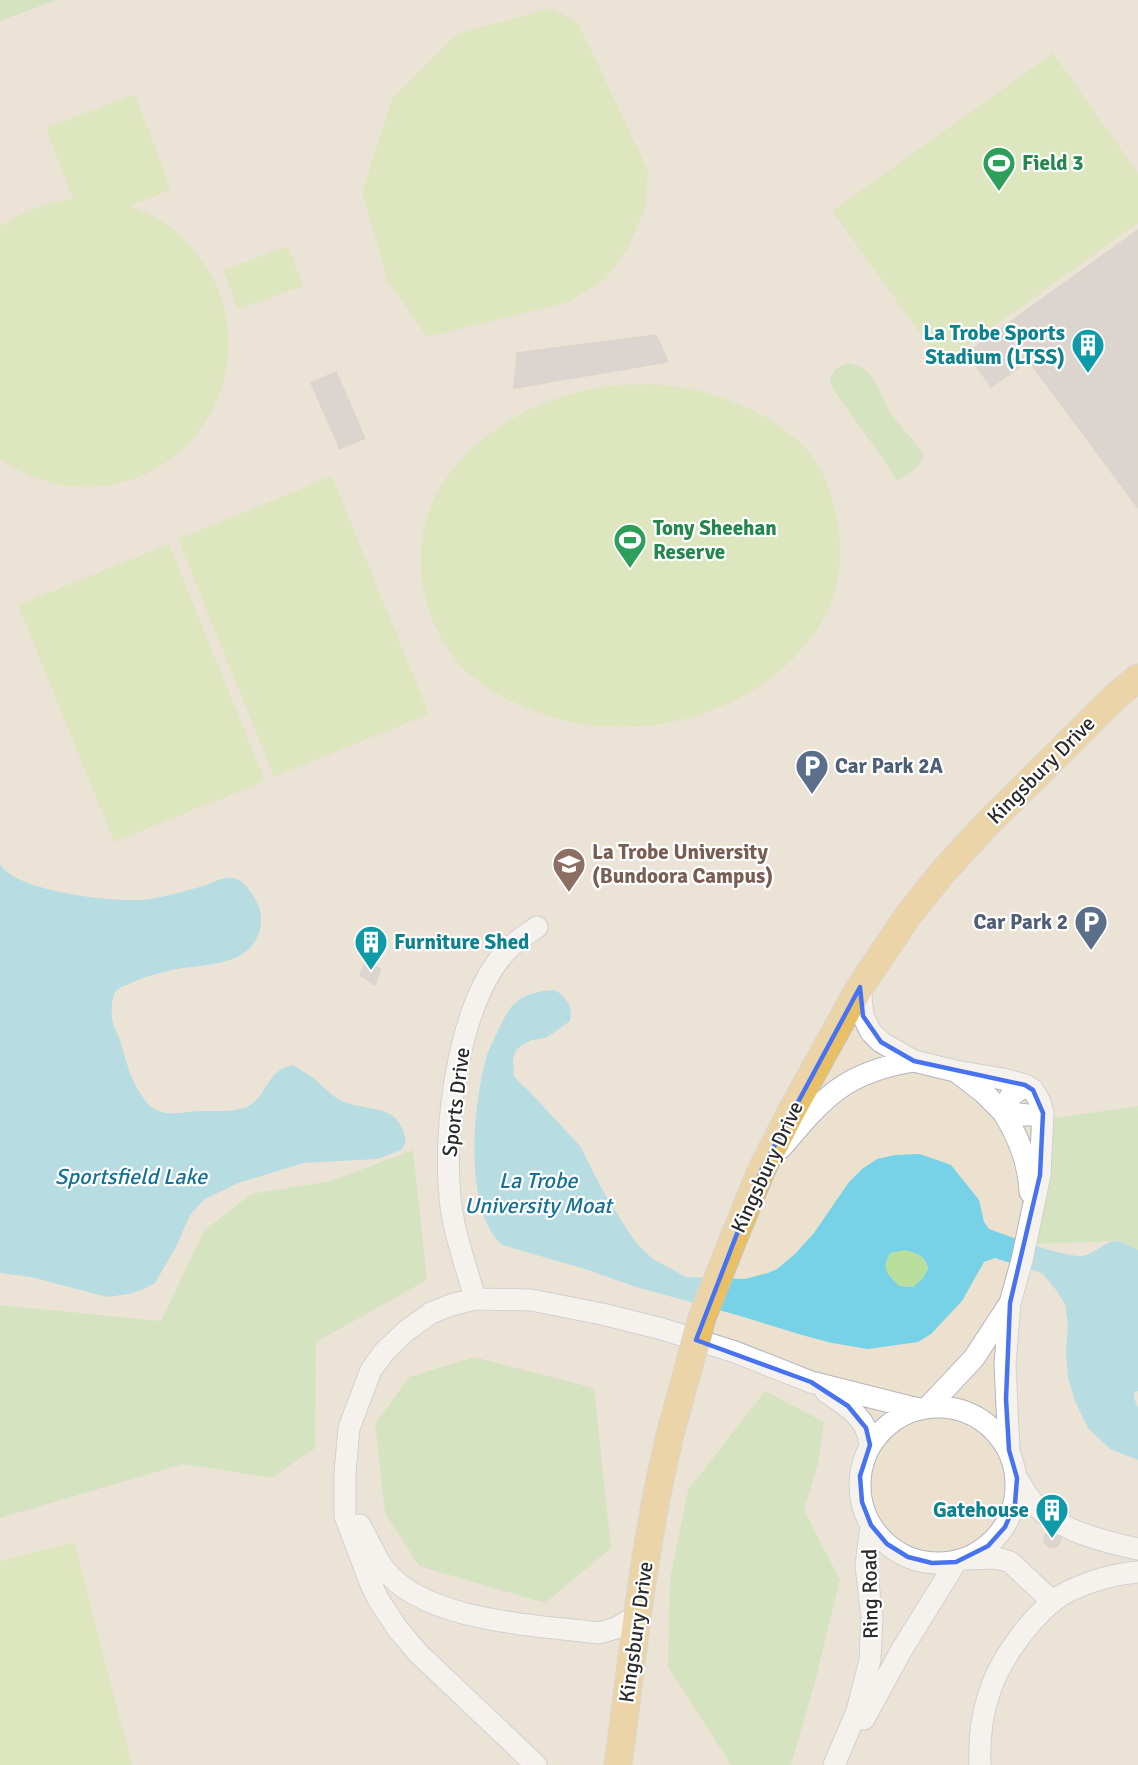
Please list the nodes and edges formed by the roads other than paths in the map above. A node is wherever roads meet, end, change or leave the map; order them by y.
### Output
1 (1138, 678) edge
2 (537, 927) dead end
3 (860, 987) junction
4 (914, 1061) junction
5 (955, 1071) junction
6 (1025, 1085) junction
7 (1002, 1112) junction
8 (1043, 1113) junction
9 (762, 1169) junction
10 (1030, 1223) junction
11 (475, 1299) junction
12 (1010, 1303) junction
13 (811, 1382) junction
14 (923, 1407) junction
15 (870, 1445) junction
16 (1009, 1450) junction
17 (345, 1473) junction
18 (1017, 1478) junction
19 (871, 1525) junction
20 (1138, 1549) edge
21 (961, 1560) junction
22 (1138, 1572) edge
23 (1053, 1602) junction
24 (638, 1616) junction
25 (536, 1765) edge
26 (618, 1765) edge
27 (836, 1765) edge
28 (980, 1765) edge

1 - 3 main road, Kingsbury Drive
2 - 11 street, Sports Drive
3 - 4 street
3 - 9 main road, Kingsbury Drive
4 - 5 street
4 - 9 street
5 - 6 street
5 - 7 street
6 - 7 street
6 - 8 street
7 - 8 street
7 - 10 street
8 - 10 street
9 - 24 main road, Kingsbury Drive, bridge
10 - 12 street
11 - 13 street
11 - 17 street
12 - 14 street
12 - 16 street
13 - 14 street
13 - 15 street
14 - 15 street
14 - 16 street
15 - 19 street
16 - 18 street
17 - 24 street
17 - 25 street
18 - 20 street
18 - 21 street
19 - 21 street
19 - 27 street, Ring Road
21 - 23 street
21 - 27 street, Ring Road
22 - 23 street
23 - 28 street
24 - 26 main road, Kingsbury Drive

